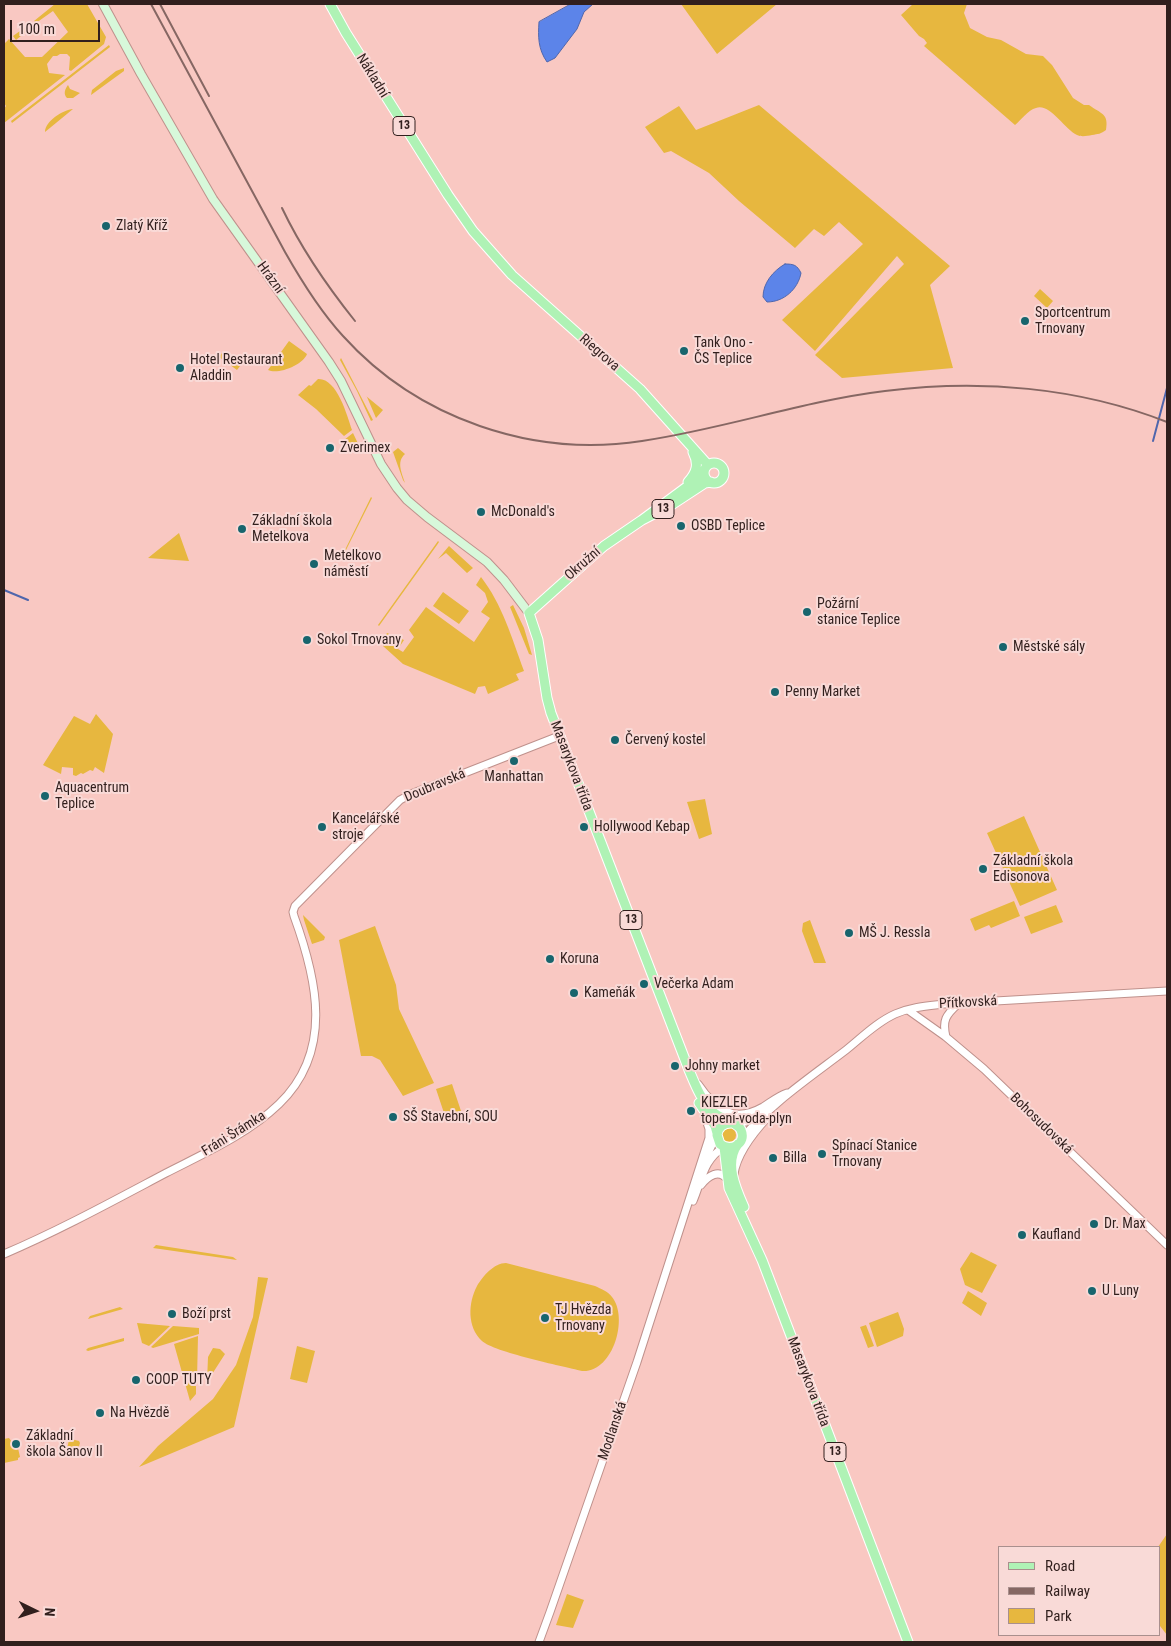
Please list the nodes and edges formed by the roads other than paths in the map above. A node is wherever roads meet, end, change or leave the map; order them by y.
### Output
1 (103, 4) edge
2 (330, 4) edge
3 (485, 245) joint
4 (689, 442) junction
5 (706, 469) junction
6 (711, 482) junction
7 (407, 500) joint
8 (667, 501) junction
9 (642, 520) junction
10 (529, 613) junction
11 (559, 736) junction
12 (293, 912) joint
13 (1167, 992) edge
14 (958, 1004) junction
15 (908, 1010) junction
16 (946, 1037) junction
17 (689, 1070) junction
18 (794, 1090) junction
19 (703, 1110) junction
20 (732, 1123) junction
21 (717, 1134) junction
22 (740, 1143) junction
23 (724, 1147) junction
24 (698, 1173) junction
25 (731, 1181) junction
26 (697, 1191) junction
27 (684, 1220) junction
28 (1167, 1245) edge
29 (4, 1254) edge
30 (538, 1642) edge
31 (908, 1642) edge

1 - 7 main road, Hrázní
2 - 3 main road, Nákladní / 13
3 - 4 main road, Riegrova / 13
4 - 5 main road, Riegrova / 13
4 - 8 main road, 13
5 - 6 main road, 13
5 - 6 main road, 13
5 - 8 main road, Okružní / 13
6 - 9 main road, Okružní / 13
7 - 10 main road, Masarykova třída
8 - 9 main road, Okružní / 13
9 - 10 main road, Okružní / 13
10 - 11 main road, Masarykova třída / 13
11 - 12 street, Doubravská
11 - 17 main road, Masarykova třída / 13
12 - 29 street, Fráni Šrámka
13 - 14 street, Přítkovská
14 - 15 street, Přítkovská
14 - 16 street
15 - 16 street, Bohosudovská
15 - 18 street, Přítkovská
16 - 28 street, Bohosudovská
17 - 18 street
17 - 19 main road, Masarykova třída / 13
17 - 20 main road, Masarykova třída / 13
18 - 20 street, Přítkovská
18 - 22 street, Přítkovská
18 - 25 street
19 - 21 main road, Masarykova třída / 13
19 - 24 street
20 - 21 main road
20 - 22 main road
21 - 23 main road, Masarykova třída
21 - 24 street
22 - 23 main road
22 - 25 main road, Masarykova třída / 13
23 - 25 main road, Masarykova třída / 13
23 - 26 street
24 - 27 street
25 - 26 street
25 - 31 main road, Masarykova třída / 13
26 - 27 street
27 - 30 street, Modlanská

